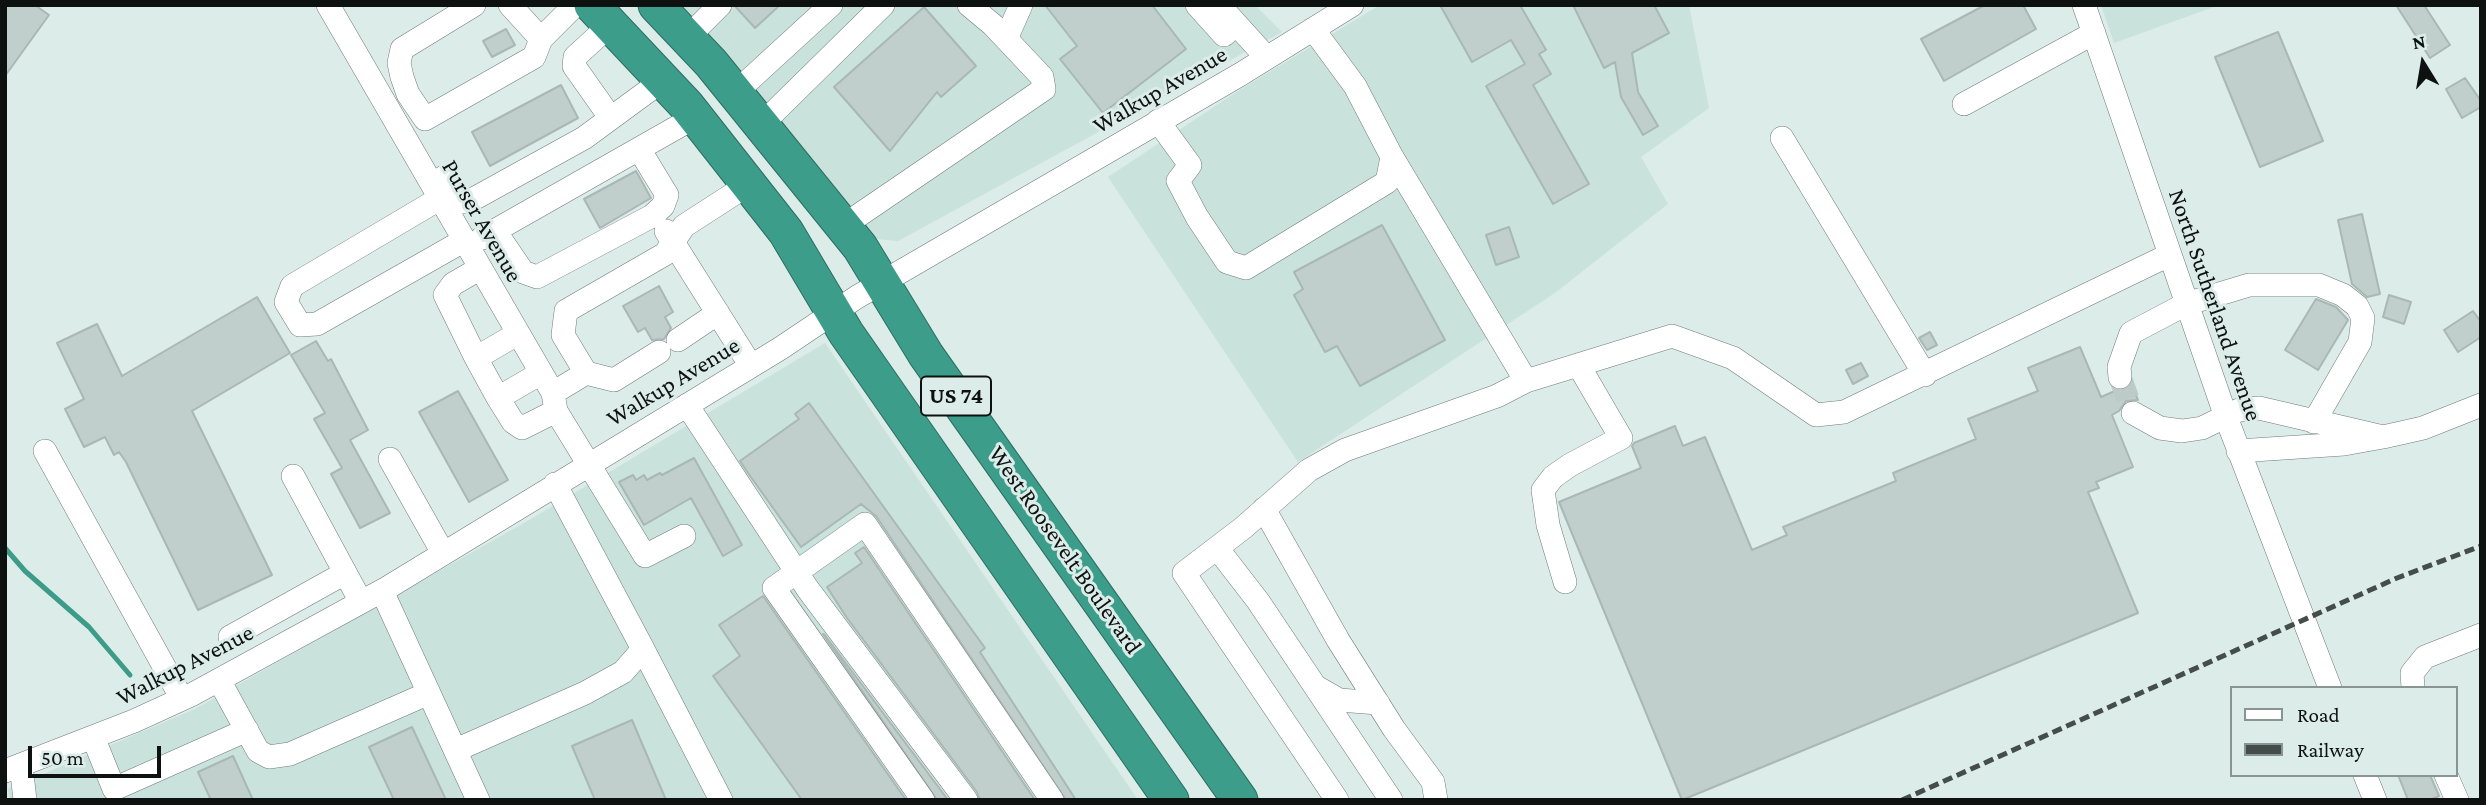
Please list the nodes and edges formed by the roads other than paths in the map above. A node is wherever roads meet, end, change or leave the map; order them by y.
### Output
1 (474, 5) edge
2 (510, 5) edge
3 (575, 5) edge
4 (720, 5) edge
5 (831, 5) edge
6 (883, 5) edge
7 (969, 5) edge
8 (1021, 5) edge
9 (1197, 5) edge
10 (1219, 5) edge
11 (1352, 5) edge
12 (2084, 5) edge
13 (660, 6) edge
14 (336, 8) edge
15 (602, 15) edge
16 (1236, 24) junction
17 (1313, 29) junction
18 (2094, 33) junction
19 (803, 34) junction
20 (687, 38) junction
21 (541, 39) junction
22 (1006, 39) junction
23 (1267, 58) junction
24 (827, 61) junction
25 (663, 80) junction
26 (735, 93) junction
27 (408, 94) junction
28 (386, 104) junction
29 (1964, 104) dead end
30 (610, 117) junction
31 (695, 117) junction
32 (425, 119) junction
33 (1158, 121) junction
34 (761, 125) junction
35 (402, 133) junction
36 (1782, 138) dead end
37 (639, 149) junction
38 (1392, 157) junction
39 (749, 184) junction
40 (434, 189) junction
41 (652, 216) junction
42 (843, 226) junction
43 (495, 231) junction
44 (673, 239) junction
45 (464, 244) junction
46 (2169, 255) junction
47 (479, 269) junction
48 (882, 282) junction
49 (2186, 303) junction
50 (718, 313) junction
51 (834, 313) junction
52 (517, 334) junction
53 (476, 358) junction
54 (751, 366) junction
55 (1579, 366) junction
56 (541, 373) junction
57 (586, 373) junction
58 (1925, 375) junction
59 (2120, 377) tunnel mouth
60 (1526, 381) junction
61 (498, 398) junction
62 (555, 402) junction
63 (687, 405) junction
64 (2481, 405) edge
65 (2133, 413) dead end
66 (2226, 417) junction
67 (2314, 422) junction
68 (2383, 437) junction
69 (45, 450) dead end
70 (2238, 451) junction
71 (390, 459) dead end
72 (588, 464) junction
73 (293, 476) dead end
74 (555, 484) junction
75 (1264, 509) junction
76 (684, 536) dead end
77 (1217, 548) junction
78 (443, 553) junction
79 (796, 572) junction
80 (345, 573) junction
81 (1565, 582) dead end
82 (382, 591) junction
83 (361, 602) junction
84 (2481, 635) edge
85 (230, 637) dead end
86 (643, 649) junction
87 (219, 680) junction
88 (1315, 686) junction
89 (2329, 686) edge
90 (2413, 686) edge
91 (429, 692) junction
92 (182, 699) junction
93 (1378, 703) junction
94 (247, 730) junction
95 (93, 737) junction
96 (456, 750) junction
97 (13, 768) edge
98 (2366, 777) edge
99 (2447, 777) edge
100 (113, 795) edge
101 (25, 800) edge
102 (478, 800) edge
103 (721, 800) edge
104 (923, 800) edge
105 (966, 800) edge
106 (1052, 800) edge
107 (1171, 800) edge
108 (1240, 800) edge
109 (1337, 800) edge
110 (1391, 800) edge
111 (1436, 800) edge
112 (2375, 800) edge
113 (2457, 800) edge

1 - 27 street
2 - 21 street
3 - 21 street
4 - 20 street
5 - 19 street
6 - 24 street
7 - 22 street
8 - 22 street
9 - 16 street
10 - 16 street
11 - 17 street, Walkup Avenue
12 - 18 street, North Sutherland Avenue
13 - 20 highway, West Roosevelt Boulevard / US 74
14 - 28 street, Purser Avenue
15 - 25 highway, US 74
15 - 30 street
16 - 23 street
17 - 23 street, Walkup Avenue
17 - 38 street
18 - 29 street
18 - 46 street, North Sutherland Avenue
19 - 24 street
19 - 26 street
20 - 26 highway, West Roosevelt Boulevard / US 74
21 - 32 street
22 - 42 street
23 - 33 street, Walkup Avenue
24 - 34 street
25 - 30 street
25 - 31 highway, US 74
26 - 34 highway, West Roosevelt Boulevard / US 74
27 - 28 street
27 - 32 street
28 - 35 street, Purser Avenue
30 - 40 street
31 - 37 street
31 - 39 highway, US 74
32 - 35 street
33 - 38 street
33 - 48 street, Walkup Avenue
34 - 42 highway, West Roosevelt Boulevard / US 74
35 - 40 street, Purser Avenue
36 - 58 street
37 - 41 street
37 - 43 street
38 - 60 street
39 - 44 street
39 - 51 highway, US 74
40 - 45 street, Purser Avenue
40 - 45 street
41 - 43 street
41 - 44 street
42 - 48 highway, West Roosevelt Boulevard / US 74
43 - 45 street
44 - 50 street
44 - 57 street
45 - 47 street, Purser Avenue
46 - 49 street, North Sutherland Avenue
46 - 58 street
47 - 52 street, Purser Avenue
47 - 53 street
48 - 51 street, Walkup Avenue
48 - 108 highway, West Roosevelt Boulevard / US 74
49 - 59 street
49 - 66 street, North Sutherland Avenue
49 - 67 street
50 - 54 street
50 - 57 street
51 - 54 street, Walkup Avenue
51 - 107 highway, US 74
52 - 53 street
52 - 56 street, Purser Avenue
53 - 61 street
54 - 63 street, Walkup Avenue
55 - 58 street
55 - 60 street
55 - 81 street
56 - 61 street
56 - 62 street, Purser Avenue
57 - 62 street
60 - 75 street
61 - 62 street
62 - 72 street, Purser Avenue
63 - 72 street, Walkup Avenue
63 - 79 street
64 - 68 street
65 - 66 street
66 - 67 street
66 - 70 street, North Sutherland Avenue
67 - 68 street
68 - 70 street
69 - 92 street
70 - 89 street, North Sutherland Avenue
71 - 78 street
72 - 74 street, Walkup Avenue
72 - 76 street, Purser Avenue
73 - 80 street
74 - 78 street, Walkup Avenue
74 - 86 street
75 - 77 street
75 - 93 street
77 - 88 street
77 - 109 street
78 - 82 street, Walkup Avenue
79 - 104 street
79 - 105 street
79 - 106 street
80 - 83 street
80 - 85 street
82 - 83 street, Walkup Avenue
82 - 91 street
83 - 87 street, Walkup Avenue
84 - 90 street
86 - 96 street
86 - 103 street
87 - 92 street, Walkup Avenue
87 - 94 street
88 - 93 street
88 - 110 street
91 - 94 street
91 - 96 street
92 - 95 street, Walkup Avenue
93 - 111 street
94 - 100 street
95 - 97 street, Walkup Avenue
95 - 100 street
96 - 102 street
97 - 101 street
98 - 112 street
99 - 113 street

